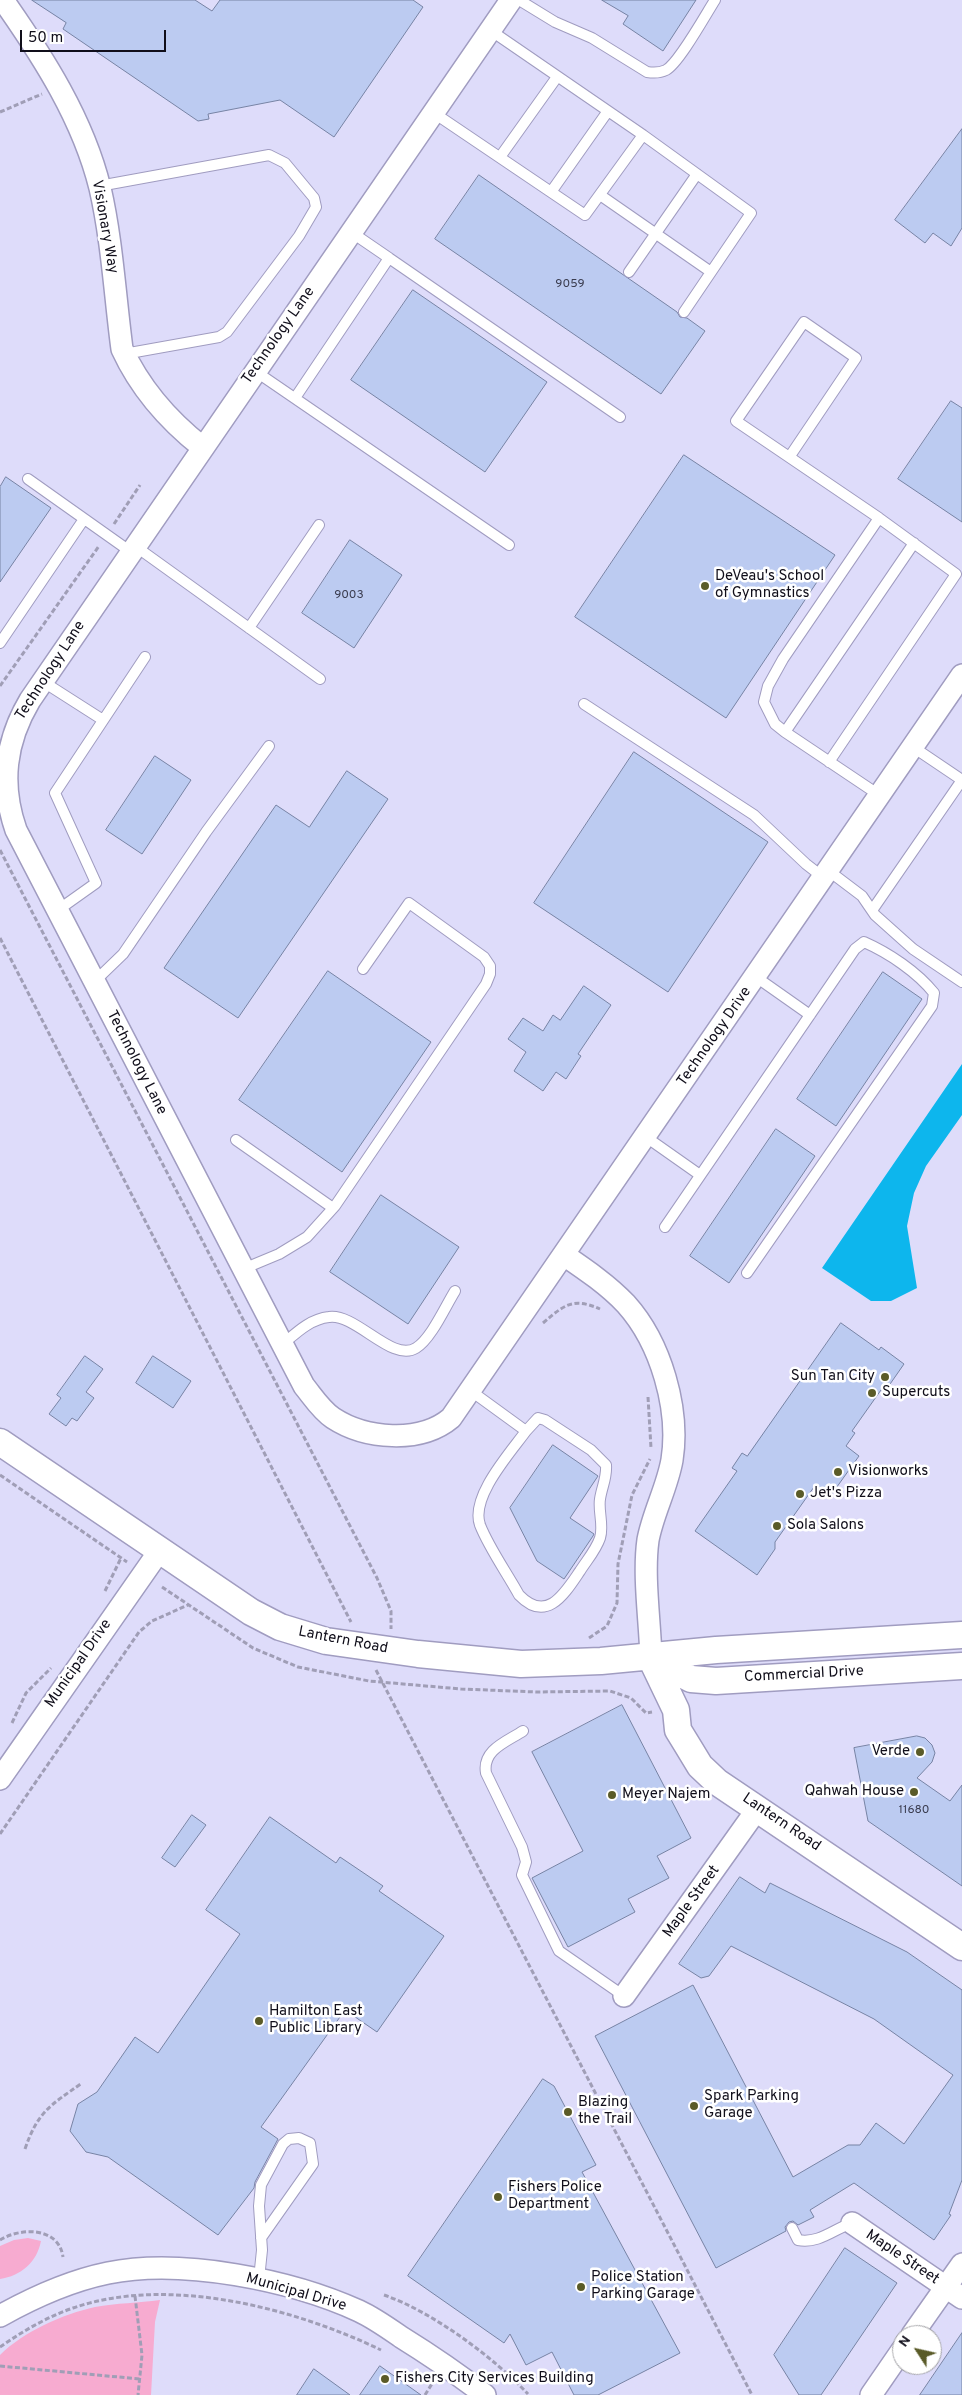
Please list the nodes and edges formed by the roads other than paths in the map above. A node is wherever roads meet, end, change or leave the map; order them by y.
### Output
1 (3, 0) edge
2 (511, 0) edge
3 (519, 0) edge
4 (716, 0) edge
5 (490, 30) junction
6 (557, 77) junction
7 (608, 111) junction
8 (434, 112) junction
9 (643, 135) junction
10 (500, 157) junction
11 (697, 174) junction
12 (99, 186) junction
13 (551, 192) junction
14 (600, 195) junction
15 (351, 232) junction
16 (656, 234) junction
17 (390, 258) junction
18 (629, 272) dead end
19 (711, 272) junction
20 (684, 312) dead end
21 (124, 354) junction
22 (255, 371) junction
23 (295, 398) junction
24 (620, 417) dead end
25 (202, 447) junction
26 (790, 456) junction
27 (28, 479) dead end
28 (880, 518) junction
29 (84, 519) junction
30 (318, 525) dead end
31 (914, 543) junction
32 (509, 544) dead end
33 (133, 549) junction
34 (959, 576) edge
35 (248, 628) junction
36 (0, 643) edge
37 (145, 657) dead end
38 (962, 675) edge
39 (320, 680) dead end
40 (42, 682) junction
41 (584, 704) dead end
42 (103, 720) junction
43 (785, 732) junction
44 (269, 746) dead end
45 (913, 747) junction
46 (829, 762) junction
47 (962, 780) edge
48 (879, 795) junction
49 (826, 875) junction
50 (873, 909) junction
51 (58, 910) junction
52 (364, 969) dead end
53 (756, 977) junction
54 (94, 982) junction
55 (962, 982) edge
56 (810, 1015) junction
57 (646, 1136) junction
58 (236, 1140) dead end
59 (700, 1175) junction
60 (332, 1208) junction
61 (665, 1227) dead end
62 (564, 1255) junction
63 (243, 1269) junction
64 (747, 1273) dead end
65 (455, 1291) dead end
66 (282, 1344) junction
67 (469, 1394) junction
68 (526, 1431) junction
69 (0, 1442) edge
70 (160, 1550) junction
71 (962, 1634) edge
72 (716, 1650) joint
73 (652, 1658) junction
74 (962, 1666) edge
75 (523, 1731) dead end
76 (0, 1779) edge
77 (758, 1808) junction
78 (962, 1947) edge
79 (624, 1996) joint
80 (852, 2224) joint
81 (792, 2228) dead end
82 (262, 2238) junction
83 (962, 2264) edge
84 (259, 2279) junction
85 (954, 2293) edge
86 (0, 2316) edge
87 (922, 2325) edge
88 (892, 2365) edge
89 (485, 2395) edge
90 (872, 2395) edge

1 - 12 street, Visionary Way
2 - 5 street, Technology Lane
3 - 4 lane
5 - 6 lane
5 - 8 street, Technology Lane
6 - 7 lane
6 - 10 lane
7 - 9 lane
7 - 13 lane
8 - 10 lane
8 - 15 street, Technology Lane
9 - 11 lane
9 - 14 lane
10 - 13 lane
11 - 16 lane
11 - 19 lane
12 - 21 street, Visionary Way
12 - 21 lane
13 - 14 lane
14 - 16 lane
15 - 17 lane
15 - 22 street, Technology Lane
16 - 18 lane
16 - 19 lane
17 - 23 lane
17 - 24 lane
19 - 20 lane
21 - 25 street, Visionary Way
22 - 23 lane
22 - 25 street, Technology Lane
23 - 32 lane
25 - 33 street, Technology Lane
26 - 26 lane
26 - 28 lane
27 - 29 lane
28 - 31 lane
28 - 43 lane
29 - 33 lane
29 - 36 lane
30 - 35 lane
31 - 34 lane
31 - 43 lane
33 - 35 lane
33 - 40 street, Technology Lane
34 - 46 lane
35 - 39 lane
37 - 42 lane
38 - 45 street, Technology Drive
40 - 42 lane
40 - 51 street, Technology Lane
41 - 49 lane
42 - 51 lane
43 - 46 lane
44 - 54 lane
45 - 47 lane
45 - 48 street, Technology Drive
46 - 48 lane
47 - 50 lane
48 - 49 street, Technology Drive
49 - 50 lane
49 - 53 street, Technology Drive
50 - 55 lane
51 - 54 street, Technology Lane
52 - 60 lane
53 - 56 lane
53 - 57 street, Technology Drive
54 - 63 street, Technology Lane
56 - 59 lane
56 - 64 lane
57 - 59 lane
57 - 62 street, Technology Drive
58 - 60 lane
59 - 61 lane
60 - 63 lane
62 - 67 street, Technology Drive
62 - 73 street
63 - 66 street, Technology Lane
65 - 66 lane
66 - 67 street, Technology Lane
67 - 68 lane
68 - 68 lane
69 - 70 street, Lantern Road
70 - 73 street, Lantern Road
70 - 76 street, Municipal Drive
71 - 72 street, Commercial Drive
72 - 73 street, Lantern Road
73 - 74 street, Commercial Drive
73 - 77 street, Lantern Road
75 - 79 lane
77 - 78 street, Lantern Road
77 - 79 street, Maple Street
80 - 81 lane, Maple Street
80 - 85 street, Maple Street
82 - 82 lane
82 - 84 lane
83 - 85 street
84 - 86 street, Municipal Drive
84 - 89 street, Municipal Drive
85 - 87 street
88 - 90 street

